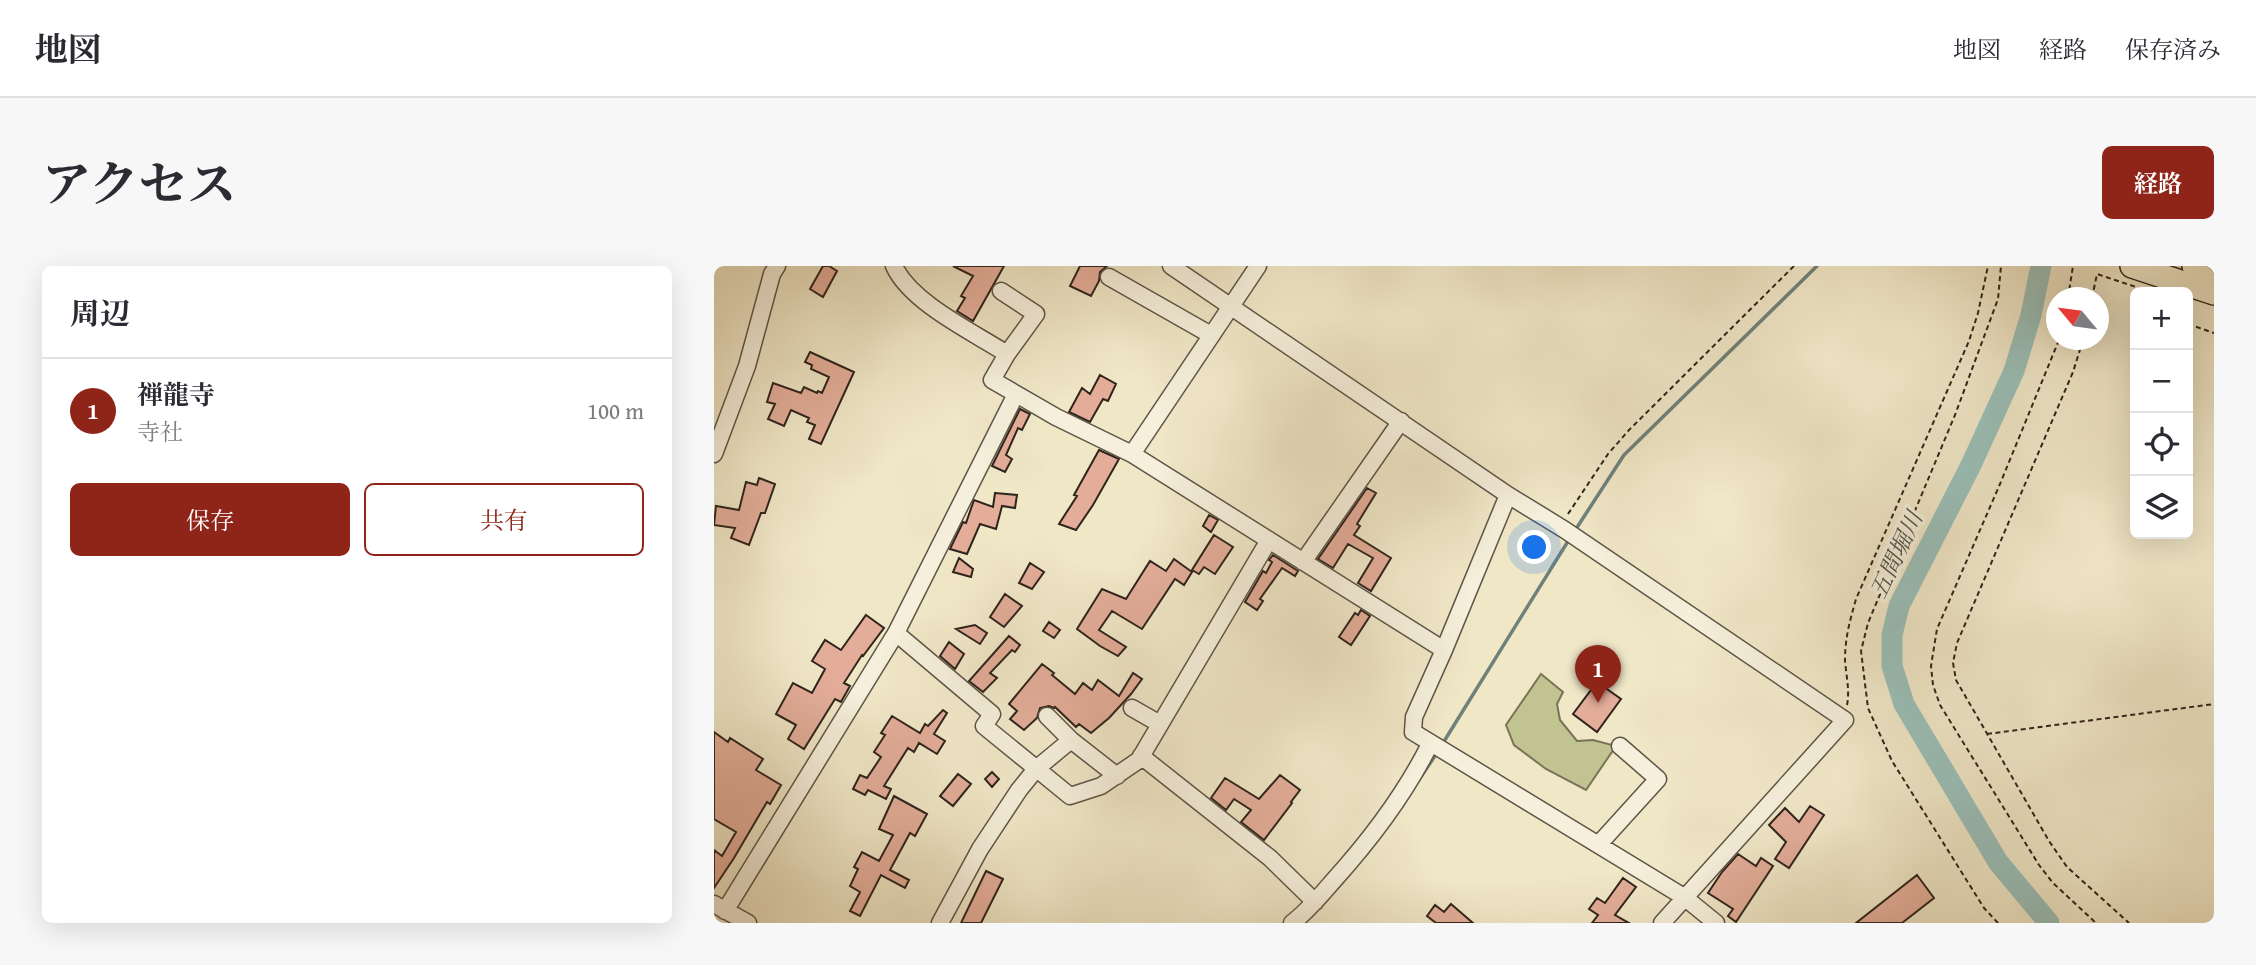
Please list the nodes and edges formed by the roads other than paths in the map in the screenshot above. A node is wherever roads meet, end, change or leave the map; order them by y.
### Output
1 (776, 266) edge
2 (894, 266) edge
3 (1171, 266) edge
4 (1258, 266) edge
5 (2132, 266) edge
6 (2214, 272) edge
7 (2188, 274) edge
8 (1109, 278) dead end
9 (1001, 291) dead end
10 (2214, 293) edge
11 (1231, 306) junction
12 (1211, 335) junction
13 (1007, 354) junction
14 (1016, 394) junction
15 (1401, 421) junction
16 (720, 425) edge
17 (714, 454) edge
18 (1132, 454) junction
19 (1508, 495) junction
20 (1269, 540) junction
21 (1303, 562) junction
22 (896, 633) junction
23 (1444, 650) junction
24 (1132, 708) dead end
25 (1047, 716) dead end
26 (1160, 724) junction
27 (1071, 740) junction
28 (1620, 746) dead end
29 (1436, 747) junction
30 (1141, 756) junction
31 (1036, 769) junction
32 (1117, 776) junction
33 (1599, 844) junction
34 (1684, 897) junction
35 (1314, 902) junction
36 (720, 907) edge
37 (748, 923) edge
38 (940, 923) edge
39 (1292, 923) edge
40 (1662, 923) edge
41 (1716, 923) edge

1 - 16 street
2 - 13 street
3 - 11 street
4 - 11 street
5 - 7 highway
6 - 7 highway
7 - 10 highway
8 - 12 street
9 - 13 street
11 - 12 street
11 - 15 street
12 - 18 street
13 - 14 street
14 - 18 street
14 - 22 street
15 - 19 street
15 - 21 street
16 - 17 street
18 - 20 street
19 - 23 street
19 - 34 street
20 - 21 street
20 - 26 street
21 - 23 street
22 - 31 street
22 - 36 street
23 - 29 street
24 - 26 street
25 - 27 street
26 - 30 street
27 - 31 street
27 - 32 street
28 - 33 street
29 - 33 street
29 - 35 street
30 - 32 street
30 - 35 street
31 - 32 street
31 - 38 street
33 - 34 street
34 - 40 street
34 - 41 street
35 - 39 street
36 - 37 street

